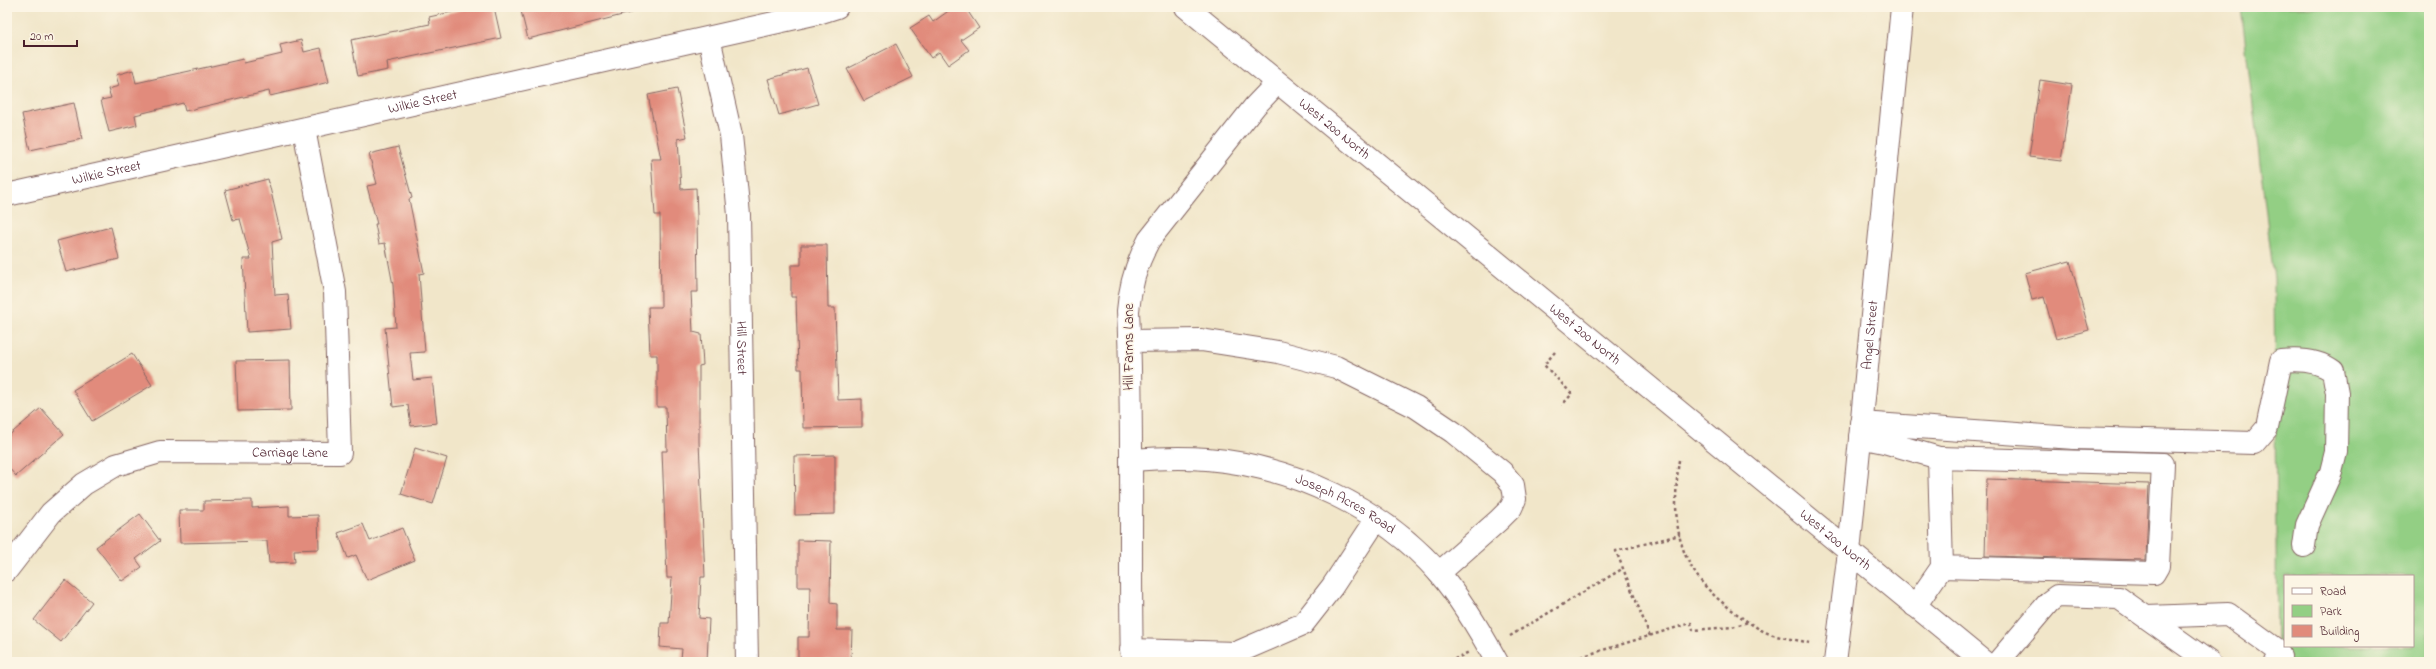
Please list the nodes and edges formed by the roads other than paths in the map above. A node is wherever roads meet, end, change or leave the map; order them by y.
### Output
1 (837, 7) edge
2 (1186, 7) edge
3 (1902, 7) edge
4 (709, 38) junction
5 (1278, 83) junction
6 (304, 129) junction
7 (7, 195) edge
8 (1130, 341) junction
9 (1861, 430) junction
10 (1939, 458) junction
11 (1131, 460) junction
12 (1376, 520) junction
13 (2304, 546) dead end
14 (1849, 552) junction
15 (1942, 567) junction
16 (7, 570) edge
17 (1438, 573) junction
18 (1915, 606) junction
19 (2147, 617) junction
20 (1131, 656) edge
21 (747, 662) edge
22 (1497, 662) edge
23 (1835, 662) edge
24 (1984, 662) edge
25 (1998, 662) edge
26 (2209, 662) edge
27 (2276, 662) edge

1 - 4 street, Wilkie Street
2 - 5 street, West 200 North
3 - 9 street, Angel Street
4 - 6 street, Wilkie Street
4 - 21 street, Hill Street
5 - 8 street, Hill Farms Lane
5 - 14 street, West 200 North
6 - 7 street, Wilkie Street
6 - 16 street, Carriage Lane
8 - 11 street, Hill Farms Lane
8 - 17 street
9 - 10 street
9 - 13 street
9 - 14 street, Angel Street
10 - 15 street
10 - 15 street
11 - 12 street, Joseph Acres Road
11 - 20 street, Hill Farms Lane
12 - 17 street, Joseph Acres Road
12 - 20 street
14 - 18 street, West 200 North
14 - 23 street, Angel Street
15 - 18 street
17 - 22 street, Joseph Acres Road
18 - 24 street, West 200 North
19 - 25 street
19 - 26 street
19 - 27 street

